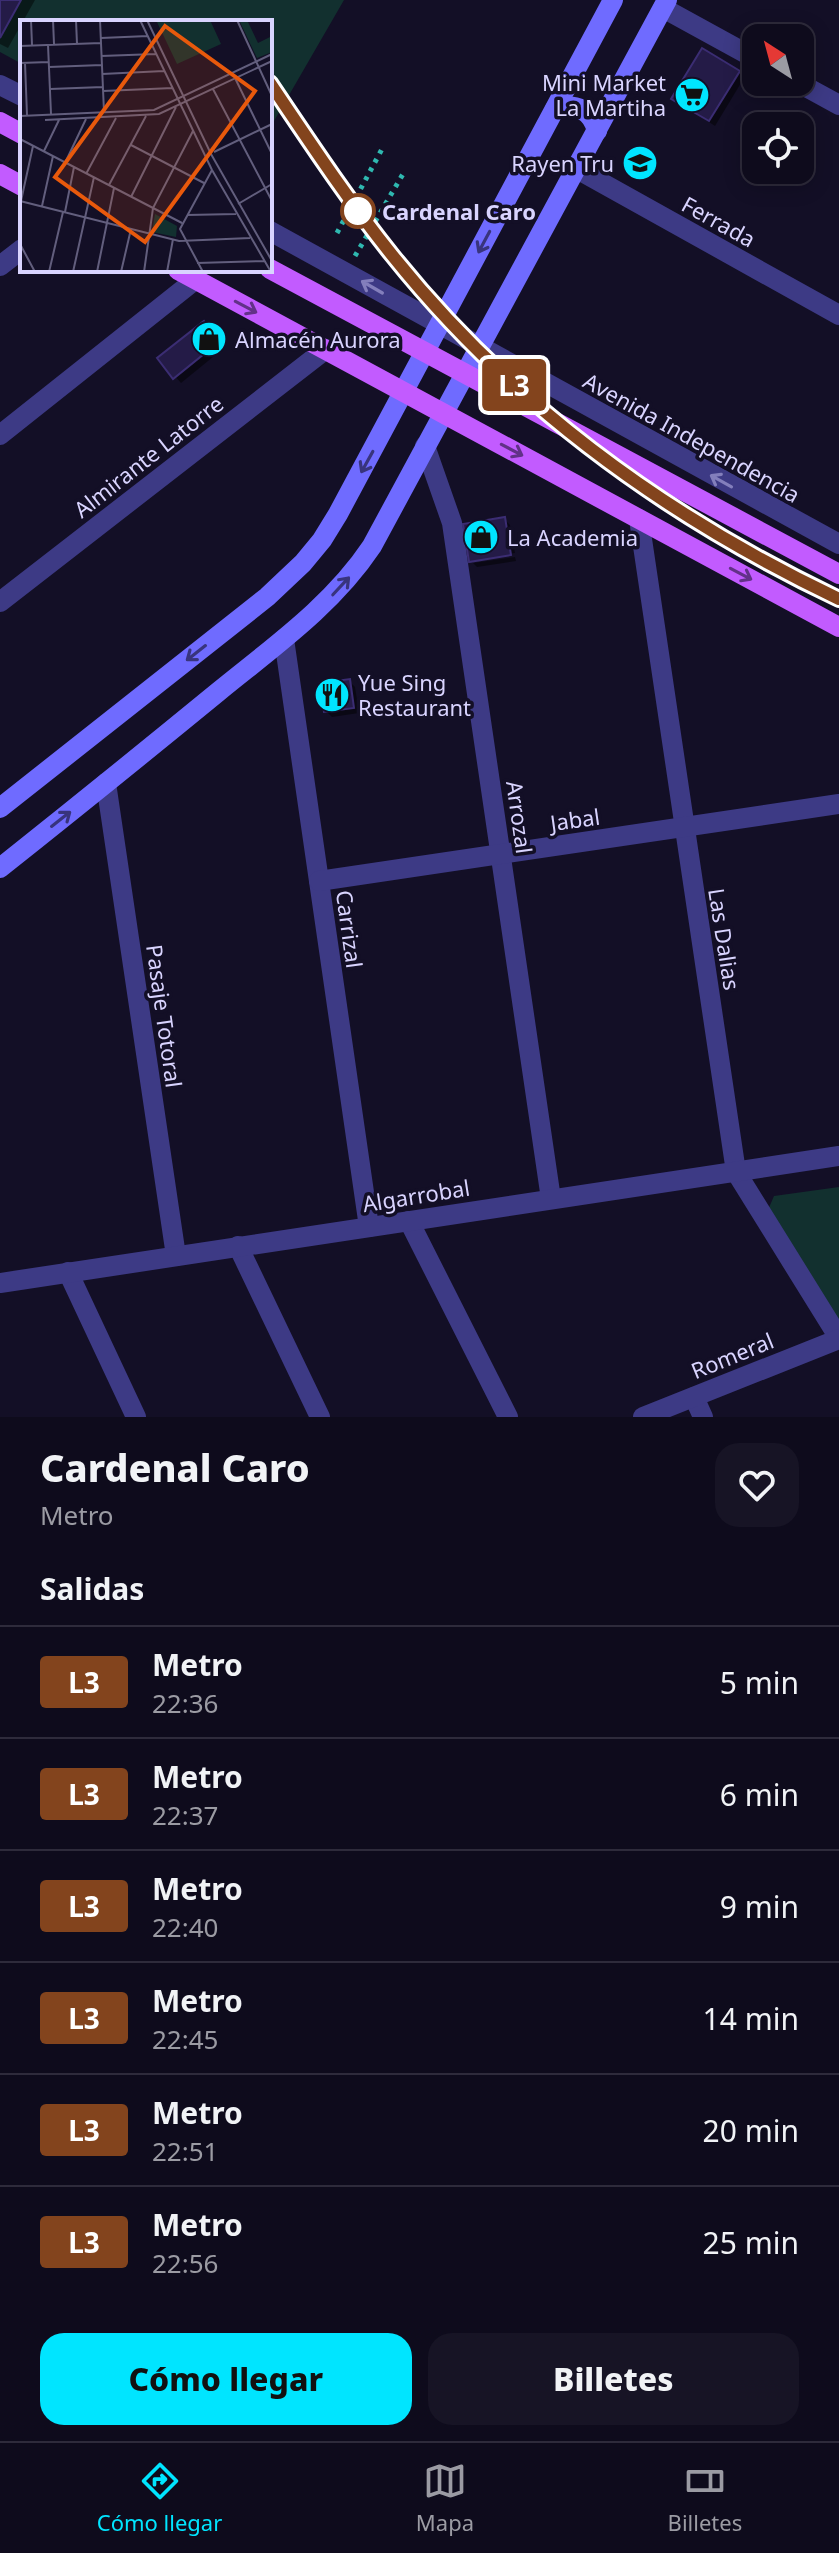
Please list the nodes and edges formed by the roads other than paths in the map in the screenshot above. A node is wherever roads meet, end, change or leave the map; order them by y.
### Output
1 (613, 0) edge
2 (665, 4) edge
3 (742, 51) edge
4 (0, 85) edge
5 (814, 91) edge
6 (20, 95) edge
7 (839, 105) edge
8 (555, 109) junction
9 (0, 122) edge
10 (597, 131) junction
11 (20, 133) edge
12 (577, 169) junction
13 (0, 174) edge
14 (20, 185) edge
15 (272, 232) edge
16 (20, 251) edge
17 (0, 266) edge
18 (272, 270) edge
19 (186, 275) edge
20 (839, 315) edge
21 (439, 326) junction
22 (479, 348) junction
23 (326, 349) junction
24 (425, 352) junction
25 (465, 372) junction
26 (404, 393) junction
27 (443, 413) junction
28 (0, 435) edge
29 (425, 446) junction
30 (639, 519) junction
31 (839, 544) edge
32 (839, 574) edge
33 (0, 602) edge
34 (839, 627) edge
35 (284, 639) junction
36 (106, 783) junction
37 (3, 799) edge
38 (839, 804) edge
39 (684, 827) junction
40 (501, 854) junction
41 (0, 868) edge
42 (319, 881) junction
43 (839, 1156) edge
44 (736, 1172) junction
45 (551, 1199) junction
46 (409, 1221) junction
47 (369, 1227) junction
48 (238, 1246) junction
49 (176, 1256) junction
50 (68, 1272) junction
51 (0, 1283) edge
52 (839, 1338) edge
53 (694, 1397) junction
54 (136, 1417) edge
55 (320, 1417) edge
56 (508, 1417) edge
57 (643, 1417) edge
58 (703, 1417) edge

1 - 8 main road
2 - 3 street
2 - 10 main road
4 - 6 street
5 - 7 street
8 - 10 main road
8 -> 21 main road
9 - 11 main road
10 - 12 main road
12 - 20 street, Ferrada
12 - 22 main road
13 - 14 main road
21 -> 15 street, Avenida Independencia
16 - 17 street
18 - 24 main road
19 -> 23 main road
19 - 28 street
21 - 22 street, Avenida Independencia
21 - 24 main road
22 - 25 main road
31 -> 22 street, Avenida Independencia
23 - 26 main road
23 - 33 street, Almirante Latorre
24 - 25 main road
24 - 26 main road
25 - 27 main road
25 - 32 main road
26 - 27 main road
26 -> 37 main road
27 - 29 main road
27 -> 30 main road
35 -> 29 main road
29 - 40 street, Arrozal
30 -> 34 main road
30 - 39 street, Las Dalias
35 - 36 main road
35 - 42 street, Carrizal
41 -> 36 main road
36 - 49 street, Pasaje Totoral
38 - 39 street, Jabal
39 - 40 street, Jabal
39 - 44 street, Las Dalias
40 - 42 street, Jabal
40 - 45 street, Arrozal
42 - 47 street, Carrizal
43 - 44 street, Algarrobal
44 - 45 street, Algarrobal
44 - 52 street, Las Dalias
45 - 46 street, Algarrobal
46 - 47 street, Algarrobal
46 - 56 street
47 - 48 street, Algarrobal
48 - 49 street, Algarrobal
48 - 55 street
49 - 50 street, Algarrobal
50 - 51 street, Algarrobal
50 - 54 street
52 - 53 street, Romeral
53 - 57 street, Romeral
53 - 58 street

